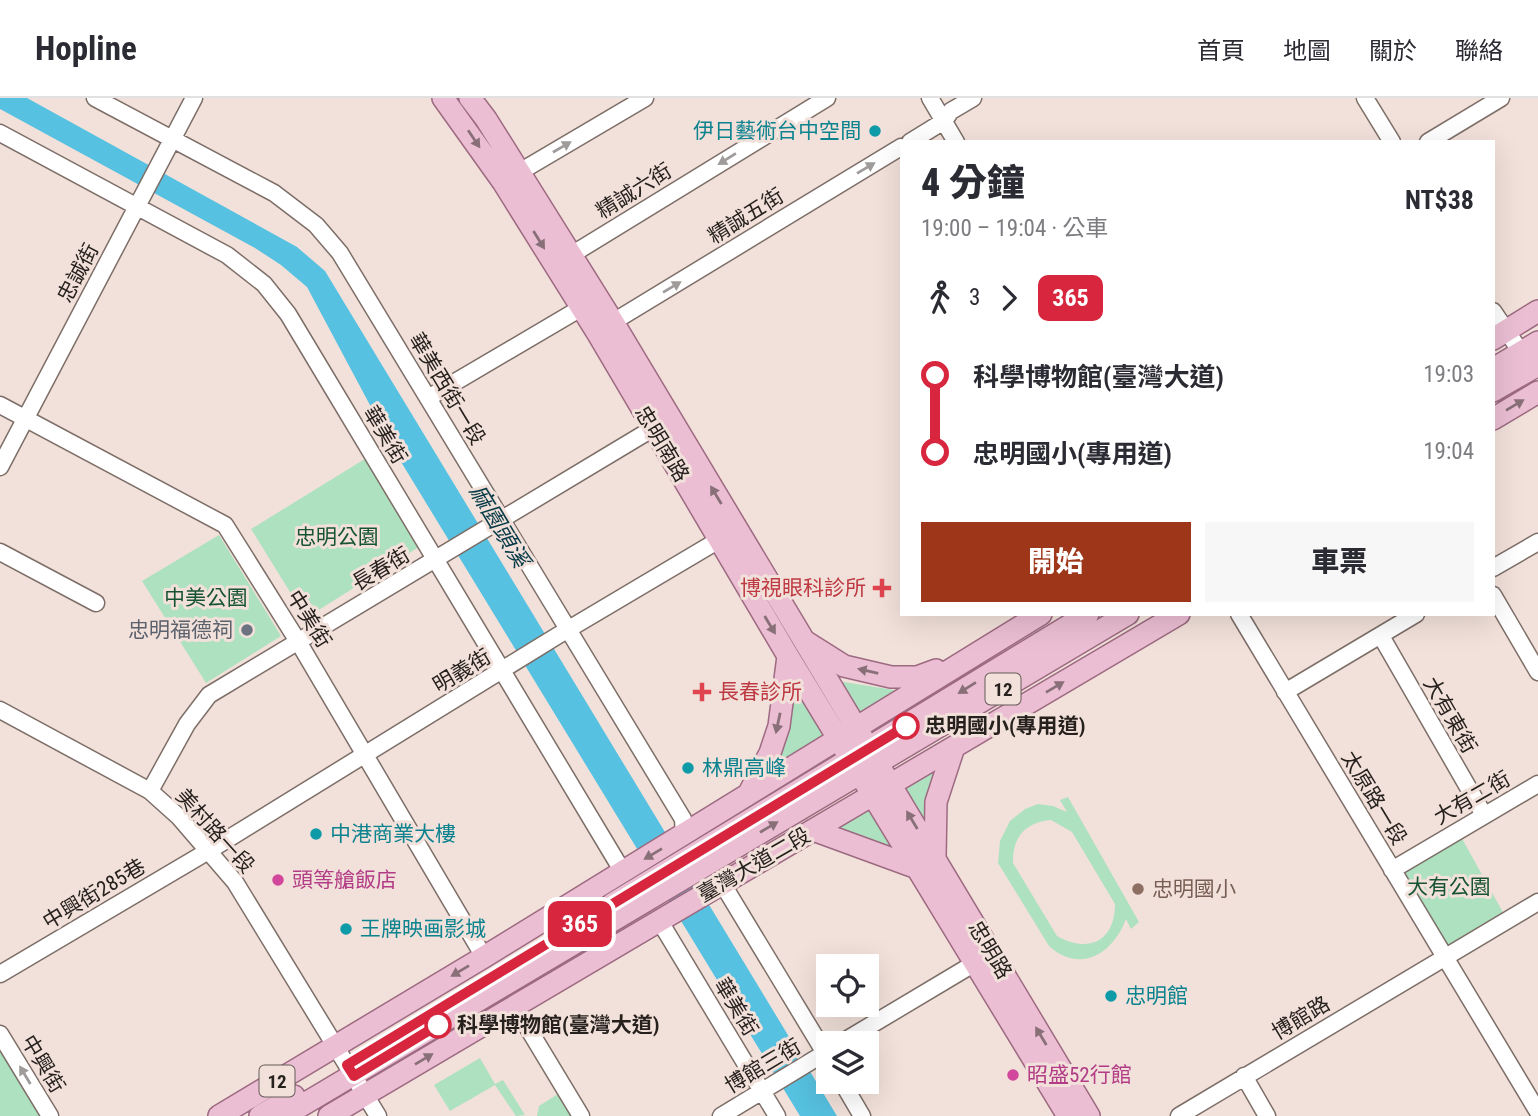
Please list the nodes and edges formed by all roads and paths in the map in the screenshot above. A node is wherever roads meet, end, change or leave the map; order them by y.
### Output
1 (95, 98) edge
2 (194, 98) edge
3 (443, 98) edge
4 (645, 98) edge
5 (827, 98) edge
6 (930, 98) edge
7 (973, 98) edge
8 (1364, 98) edge
9 (1502, 98) edge
10 (479, 100) edge
11 (944, 121) junction
12 (0, 133) edge
13 (912, 140) edge
14 (955, 140) edge
15 (1391, 140) edge
16 (1431, 140) edge
17 (170, 144) junction
18 (900, 148) edge
19 (512, 177) junction
20 (138, 204) junction
21 (571, 255) junction
22 (581, 308) junction
23 (1538, 311) edge
24 (614, 322) junction
25 (1499, 335) edge
26 (1533, 360) edge
27 (1495, 369) edge
28 (1495, 389) edge
29 (1538, 392) edge
30 (428, 398) junction
31 (0, 405) edge
32 (26, 418) junction
33 (1495, 418) edge
34 (662, 423) junction
35 (0, 467) edge
36 (499, 522) junction
37 (728, 535) junction
38 (1538, 542) edge
39 (0, 552) edge
40 (440, 557) junction
41 (1495, 567) edge
42 (1495, 599) edge
43 (96, 603) dead end
44 (1038, 616) edge
45 (1085, 616) edge
46 (1124, 616) edge
47 (1176, 616) edge
48 (1239, 616) edge
49 (1413, 616) edge
50 (564, 633) junction
51 (1381, 636) junction
52 (801, 638) junction
53 (299, 643) junction
54 (980, 653) junction
55 (788, 656) junction
56 (507, 668) junction
57 (1538, 672) edge
58 (1285, 692) junction
59 (0, 710) edge
60 (848, 733) junction
61 (954, 747) junction
62 (365, 755) junction
63 (865, 761) junction
64 (1538, 784) edge
65 (882, 789) junction
66 (149, 791) junction
67 (748, 796) junction
68 (1483, 815) junction
69 (813, 830) junction
70 (209, 850) junction
71 (696, 850) junction
72 (926, 863) junction
73 (1392, 870) junction
74 (623, 872) junction
75 (722, 883) junction
76 (1537, 904) edge
77 (659, 920) junction
78 (484, 957) junction
79 (1444, 957) junction
80 (975, 963) junction
81 (0, 974) edge
82 (514, 1005) junction
83 (861, 1031) edge
84 (0, 1034) edge
85 (816, 1039) edge
86 (335, 1046) junction
87 (816, 1059) edge
88 (1244, 1076) junction
89 (356, 1079) junction
90 (765, 1090) junction
91 (849, 1094) edge
92 (1538, 1112) edge
93 (50, 1116) edge
94 (219, 1116) edge
95 (260, 1116) edge
96 (284, 1116) edge
97 (329, 1116) edge
98 (378, 1116) edge
99 (581, 1116) edge
100 (720, 1116) edge
101 (777, 1116) edge
102 (862, 1116) edge
103 (1068, 1116) edge
104 (1089, 1116) edge
105 (1179, 1116) edge
106 (1267, 1116) edge

1 - 17 street, 華美西街一段
2 - 17 street, 忠誠街
3 -> 19 main road, 忠明南路
19 -> 4 street
5 -> 21 street, 精誠六街
6 - 11 street
7 - 11 street
8 - 15 street
9 - 16 street
10 - 19 main road, 忠明南路
11 - 13 street
11 - 14 street
12 - 20 street, 華美街
17 - 20 street, 忠誠街
17 - 30 street, 華美西街一段
24 -> 18 street, 精誠五街
19 - 21 main road, 忠明南路
19 -> 22 main road, 忠明南路
20 - 32 street, 忠誠街
20 - 40 street, 華美街
21 - 24 main road, 忠明南路
22 - 30 street
22 - 34 main road, 忠明南路
23 - 25 main road
24 - 34 main road, 忠明南路
25 - 26 street
26 - 27 main road
26 - 28 main road
33 -> 29 main road
30 - 36 street, 華美西街一段
31 - 32 street, 中美街
32 - 35 street, 忠誠街
32 - 53 street, 中美街
34 - 36 street, 長春街
34 - 37 main road, 忠明南路
36 - 40 street, 長春街
36 - 50 street, 華美西街一段
37 - 50 street, 明義街
37 - 52 main road, 忠明南路
37 -> 55 main road, 忠明南路
38 - 41 street
39 - 43 street
40 - 53 street, 長春街
40 - 56 street, 華美街
42 - 57 street
44 - 54 main road, 臺灣大道二段 / 12
45 -> 63 main road, 臺灣大道二段 / 12
46 - 63 main road, 臺灣大道二段 / 12
61 -> 47 main road, 臺灣大道二段 / 12
48 - 58 street, 太原路一段
49 - 51 street
50 - 56 street, 明義街
50 - 71 street, 華美西街一段
51 - 58 street
51 - 68 street, 大有東街
54 -> 52 main road
52 - 60 main road, 忠明南路
53 - 62 street, 中美街
53 - 66 street, 長春街
54 - 60 main road, 臺灣大道二段 / 12
55 - 60 main road, 忠明南路
55 -> 67 main road
56 - 62 street, 明義街
56 - 74 street, 華美街
58 - 73 street, 太原路一段
59 - 66 street, 美村路一段
60 - 63 main road, 忠明南路
60 - 67 main road, 臺灣大道二段 / 12
61 - 65 main road, 臺灣大道二段 / 12
61 - 72 main road
62 - 70 street, 明義街
62 - 78 street, 中美街
63 - 65 main road, 忠明南路
63 - 71 main road, 臺灣大道二段 / 12
64 - 68 street, 大有二街
65 - 69 main road, 臺灣大道二段 / 12
65 - 72 main road, 忠明路
66 - 70 street, 美村路一段
67 - 71 main road, 臺灣大道二段 / 12
68 - 73 street, 大有二街
69 - 72 main road
69 - 75 main road, 臺灣大道二段 / 12
70 - 81 street, 中興街285巷
70 - 86 street, 美村路一段
71 -> 74 main road, 臺灣大道二段 / 12
71 - 89 main road, 臺灣大道二段 / 12
72 - 80 main road, 忠明路
104 -> 72 main road, 忠明路
73 - 79 street, 太原路一段
74 - 78 main road, 臺灣大道二段 / 12
75 - 77 main road, 臺灣大道二段 / 12
75 - 85 street
76 - 79 street, 博館路
77 - 82 main road, 臺灣大道二段 / 12
77 - 90 street, 華美街
78 -> 86 main road, 臺灣大道二段 / 12
79 - 88 street, 博館路
79 - 92 street, 太原路一段
80 - 83 street
80 - 103 main road, 忠明路
89 -> 82 main road, 臺灣大道二段 / 12
82 - 99 street
93 -> 84 street, 中興街
86 - 89 street, 美村路一段
86 - 94 main road, 臺灣大道二段 / 12
87 - 90 street, 博館三街
88 - 105 street, 博館路
88 - 106 street
89 - 95 main road, 臺灣大道二段 / 12
89 - 96 main road, 臺灣大道二段 / 12
89 - 97 main road, 臺灣大道二段 / 12
89 - 98 street, 美村路一段
90 - 100 street, 博館三街
90 - 101 street, 華美街
91 - 102 street

